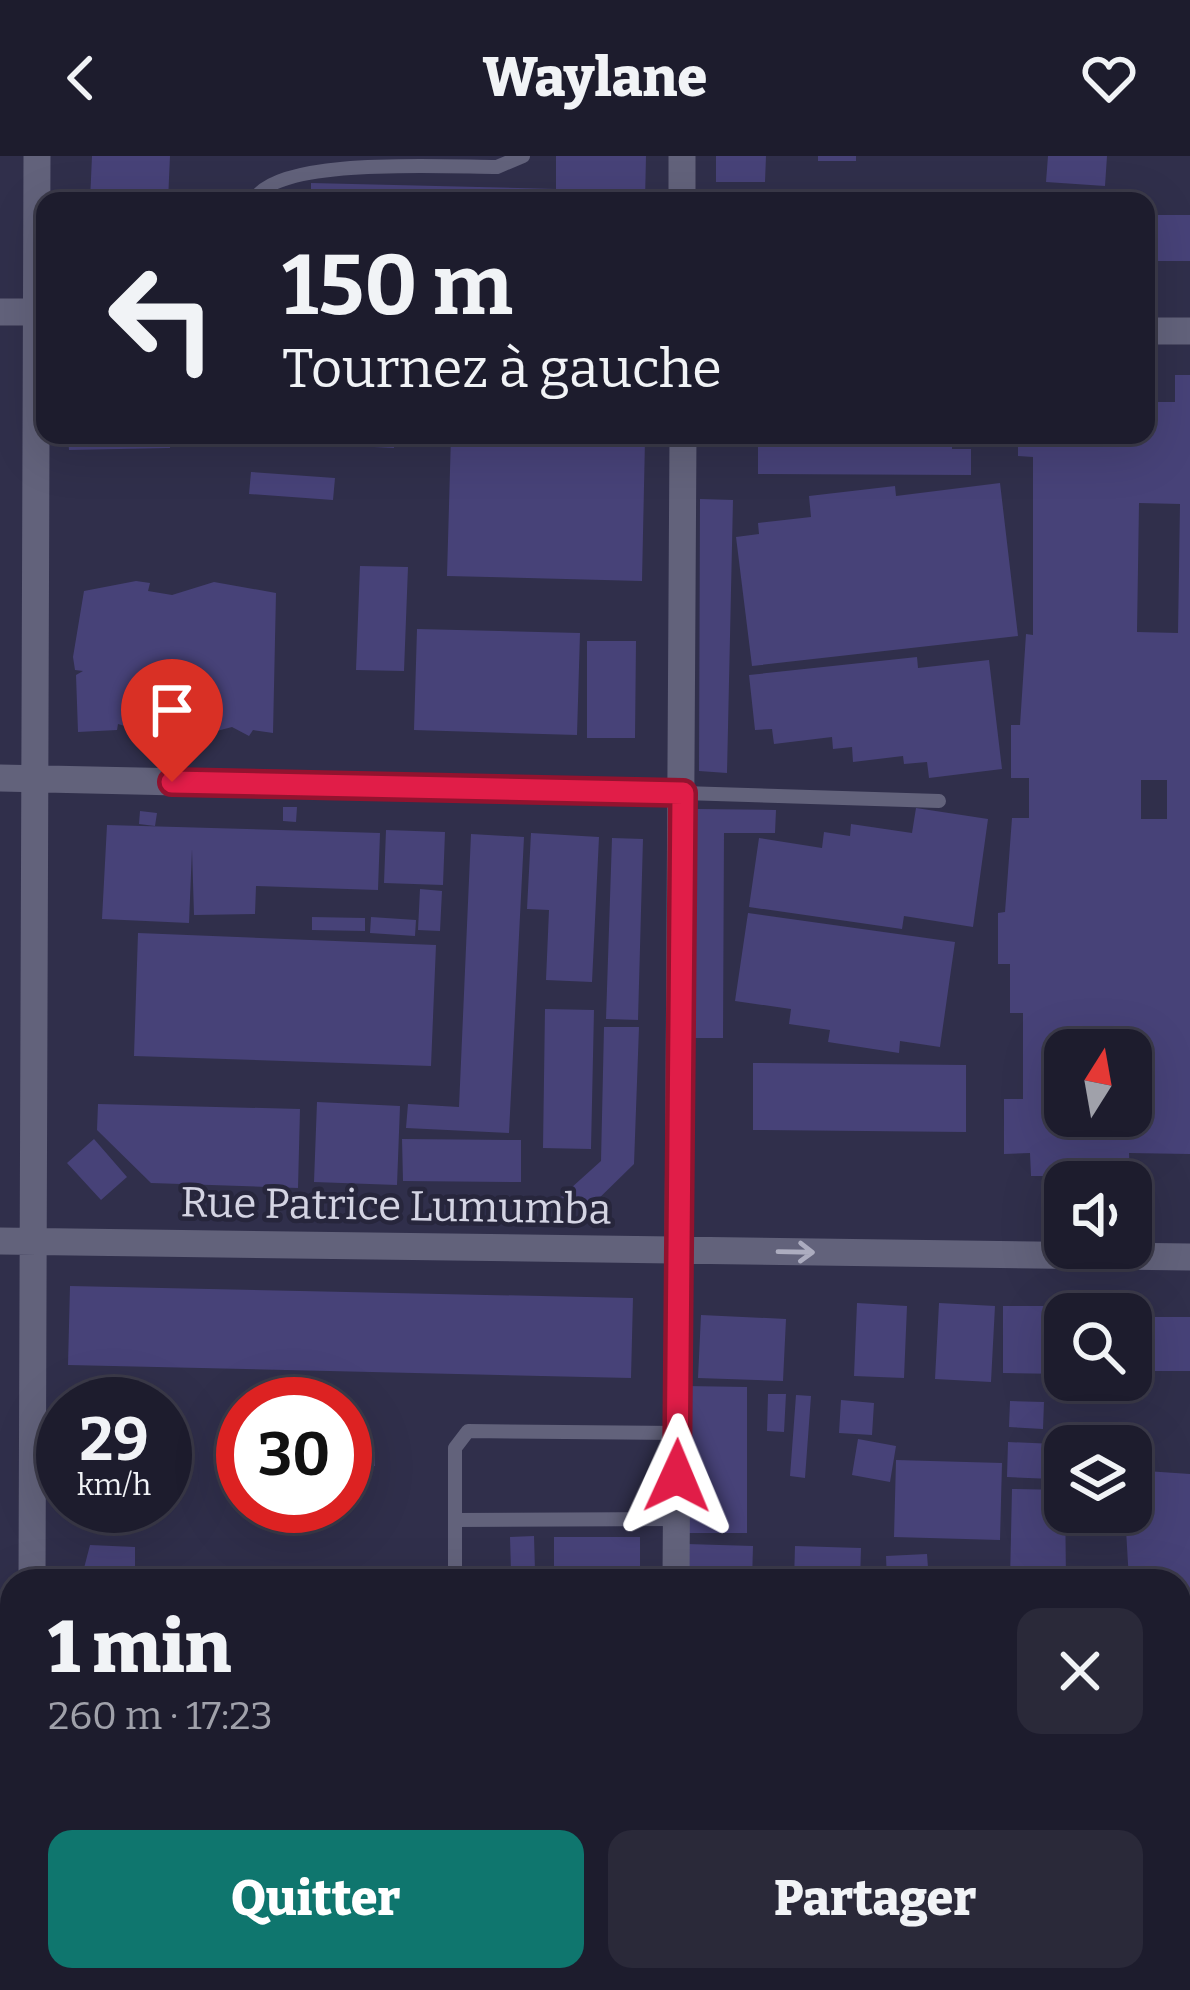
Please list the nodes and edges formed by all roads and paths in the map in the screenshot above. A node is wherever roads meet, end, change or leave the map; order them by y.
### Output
1 (38, 156) edge
2 (523, 156) edge
3 (682, 156) edge
4 (39, 192) edge
5 (260, 192) edge
6 (682, 192) edge
7 (36, 312) edge
8 (0, 313) edge
9 (1155, 331) edge
10 (1190, 332) edge
11 (39, 444) edge
12 (683, 444) edge
13 (0, 778) edge
14 (32, 778) junction
15 (683, 793) junction
16 (939, 801) dead end
17 (0, 1241) edge
18 (33, 1242) junction
19 (679, 1250) junction
20 (1190, 1257) edge
21 (678, 1433) junction
22 (676, 1519) junction
23 (455, 1520) junction
24 (32, 1569) edge
25 (455, 1569) edge
26 (676, 1569) edge

1 - 4 street
2 - 5 lane
3 - 6 street
7 - 8 street
9 - 10 street
11 - 14 street
12 - 15 street
13 - 14 street
14 - 15 street
14 - 18 street
15 - 16 lane
15 - 19 street
17 - 18 street, Rue Patrice Lumumba
18 - 19 street, Rue Patrice Lumumba
18 - 24 street
19 -> 20 street, Rue Patrice Lumumba
19 - 21 street
21 - 22 street
21 - 23 lane
22 - 23 lane
22 - 26 street
23 - 25 lane

